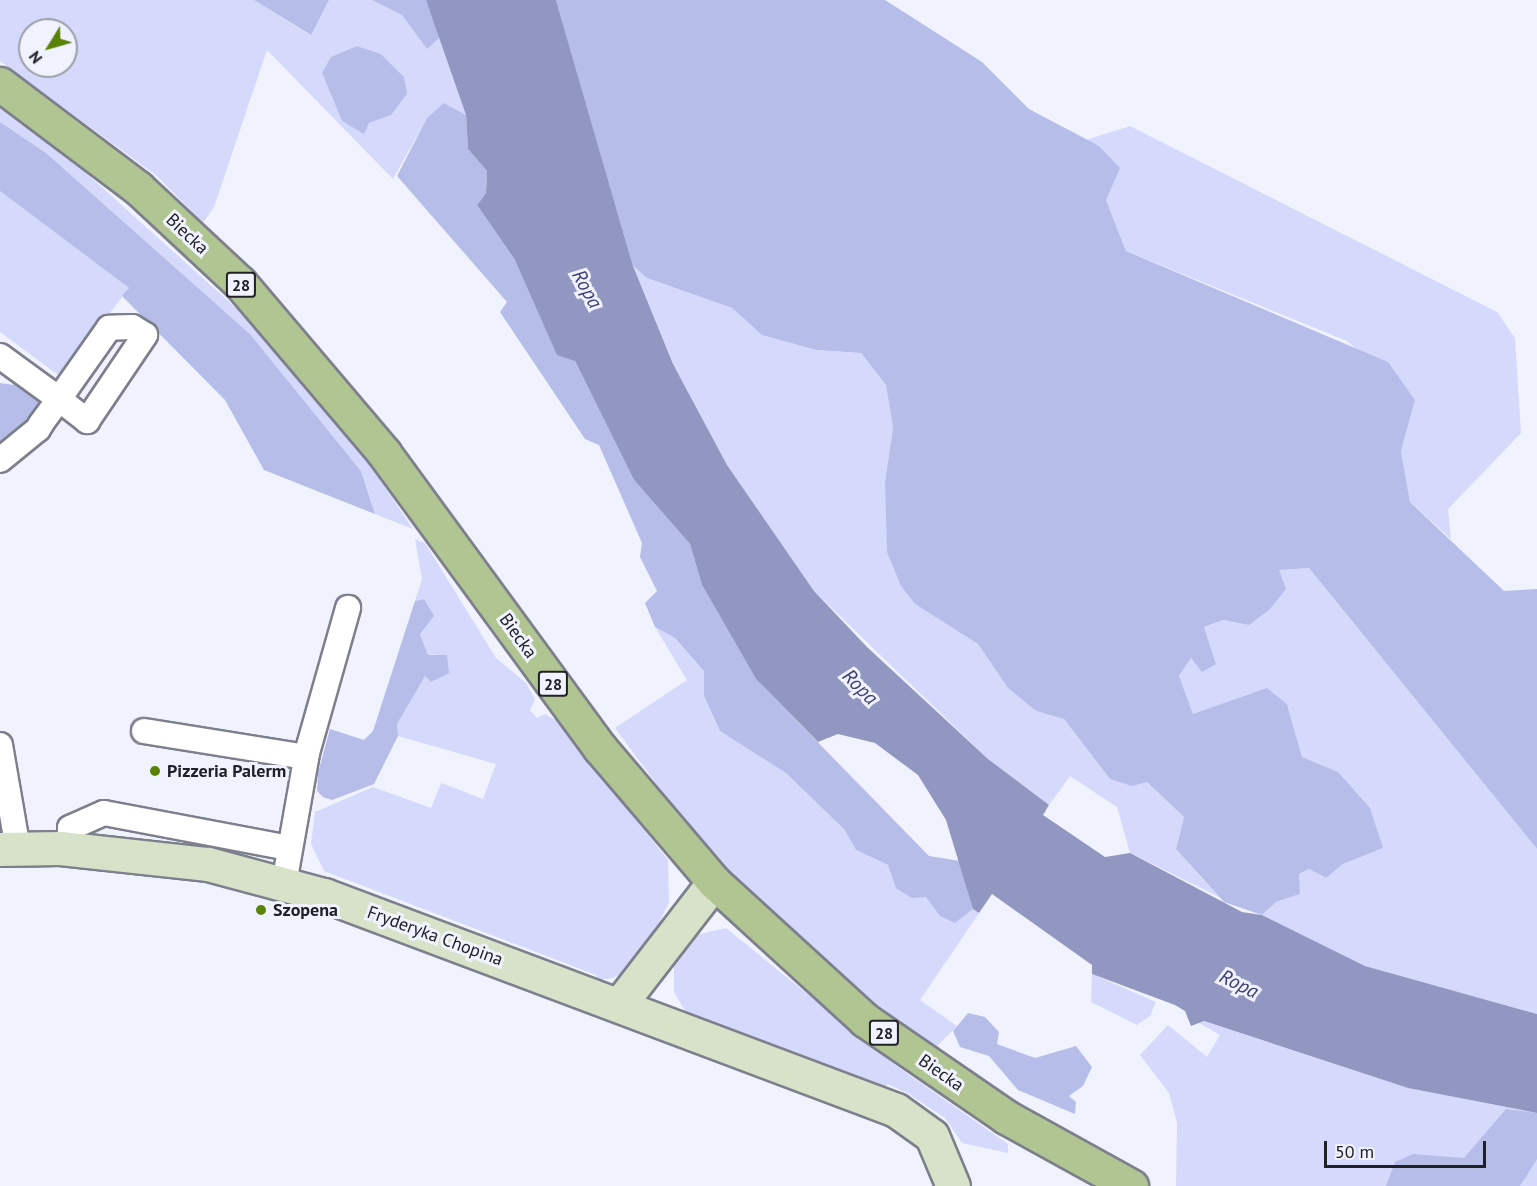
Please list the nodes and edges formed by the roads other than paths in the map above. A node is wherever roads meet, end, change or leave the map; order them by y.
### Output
1 (0, 84) edge
2 (0, 356) edge
3 (0, 460) edge
4 (348, 608) dead end
5 (144, 731) dead end
6 (0, 744) edge
7 (306, 757) junction
8 (290, 848) junction
9 (9, 849) edge
10 (69, 849) junction
11 (714, 882) junction
12 (284, 884) junction
13 (619, 1005) junction
14 (953, 1186) edge
15 (1131, 1186) edge

1 - 11 main road, Biecka / 28
2 - 3 street
4 - 7 street
5 - 7 street
6 - 9 street
7 - 8 street
8 - 10 street
8 - 12 street
9 - 10 street, Fryderyka Chopina
10 - 12 street, Fryderyka Chopina
11 - 13 street
11 - 15 main road, Biecka / 28
12 - 13 street, Fryderyka Chopina
13 - 14 street, Fryderyka Chopina

